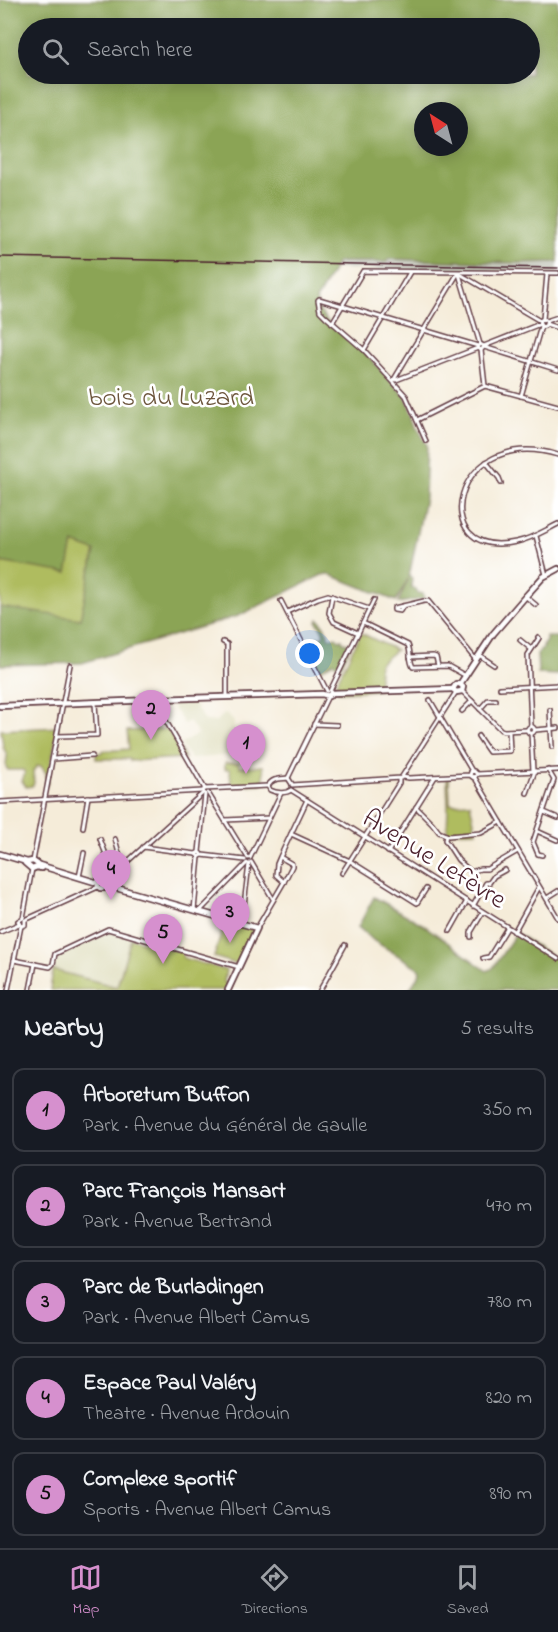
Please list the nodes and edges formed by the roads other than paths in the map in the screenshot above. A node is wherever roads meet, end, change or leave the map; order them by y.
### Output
1 (410, 272) junction
2 (458, 273) junction
3 (558, 273) edge
4 (546, 274) junction
5 (342, 306) junction
6 (558, 317) edge
7 (383, 318) junction
8 (332, 322) junction
9 (543, 323) junction
10 (558, 328) edge
11 (424, 330) junction
12 (481, 347) junction
13 (363, 350) junction
14 (531, 362) junction
15 (558, 370) edge
16 (394, 381) junction
17 (485, 386) junction
18 (521, 396) junction
19 (558, 406) edge
20 (417, 420) junction
21 (426, 441) dead end
22 (558, 455) edge
23 (486, 462) junction
24 (501, 483) dead end
25 (558, 524) edge
26 (536, 536) junction
27 (558, 569) edge
28 (546, 575) junction
29 (525, 596) junction
30 (332, 597) junction
31 (374, 600) dead end
32 (281, 601) dead end
33 (536, 605) dead end
34 (403, 606) dead end
35 (369, 609) junction
36 (287, 612) junction
37 (363, 623) junction
38 (358, 633) junction
39 (538, 637) dead end
40 (520, 640) dead end
41 (223, 642) dead end
42 (531, 649) junction
43 (410, 657) junction
44 (478, 658) junction
45 (70, 665) dead end
46 (494, 665) dead end
47 (438, 666) junction
48 (465, 676) junction
49 (558, 685) edge
50 (529, 687) junction
51 (500, 688) dead end
52 (457, 691) junction
53 (328, 693) junction
54 (227, 697) junction
55 (155, 700) junction
56 (430, 700) dead end
57 (496, 700) dead end
58 (472, 701) junction
59 (95, 703) junction
60 (62, 704) junction
61 (0, 706) edge
62 (480, 709) junction
63 (550, 710) dead end
64 (462, 711) dead end
65 (440, 717) junction
66 (314, 724) junction
67 (337, 725) dead end
68 (531, 726) junction
69 (558, 728) edge
70 (551, 729) junction
71 (527, 730) junction
72 (509, 731) junction
73 (533, 732) junction
74 (57, 736) junction
75 (478, 736) dead end
76 (552, 747) dead end
77 (92, 756) dead end
78 (53, 759) junction
79 (548, 770) junction
80 (558, 770) edge
81 (534, 771) junction
82 (471, 773) junction
83 (476, 776) junction
84 (436, 777) junction
85 (288, 778) junction
86 (401, 778) junction
87 (558, 782) edge
88 (553, 783) junction
89 (292, 785) junction
90 (268, 786) junction
91 (291, 790) junction
92 (206, 792) junction
93 (281, 793) junction
94 (527, 793) dead end
95 (88, 797) junction
96 (44, 800) junction
97 (307, 800) junction
98 (0, 802) edge
99 (416, 807) junction
100 (544, 812) junction
101 (269, 818) junction
102 (558, 818) edge
103 (225, 820) junction
104 (501, 822) junction
105 (82, 827) dead end
106 (537, 831) junction
107 (291, 834) junction
108 (446, 835) junction
109 (365, 837) junction
110 (99, 839) dead end
111 (115, 839) dead end
112 (557, 840) edge
113 (143, 847) junction
114 (388, 852) junction
115 (518, 852) junction
116 (84, 853) dead end
117 (199, 854) junction
118 (0, 855) edge
119 (542, 855) dead end
120 (279, 857) junction
121 (248, 861) junction
122 (350, 861) junction
123 (32, 865) junction
124 (505, 870) dead end
125 (342, 873) dead end
126 (79, 877) junction
127 (284, 882) junction
128 (106, 884) junction
129 (98, 885) junction
130 (539, 887) junction
131 (426, 889) dead end
132 (558, 891) edge
133 (547, 898) junction
134 (274, 899) junction
135 (466, 901) junction
136 (473, 906) junction
137 (197, 911) junction
138 (483, 912) junction
139 (558, 918) edge
140 (24, 919) junction
141 (235, 922) junction
142 (20, 925) junction
143 (257, 928) junction
144 (507, 928) junction
145 (450, 931) dead end
146 (0, 932) edge
147 (514, 932) junction
148 (471, 937) dead end
149 (345, 945) dead end
150 (483, 958) dead end
151 (558, 958) edge
152 (14, 960) junction
153 (37, 965) junction
154 (239, 967) junction
155 (9, 990) edge
156 (30, 990) edge
157 (228, 990) edge
158 (320, 990) edge

1 - 2 street
1 - 5 street
1 - 7 street
2 - 4 street
2 - 9 street
2 - 11 street
2 - 12 street
3 - 4 street
4 - 9 street
5 - 7 street
5 - 8 street
5 - 8 street
6 - 9 street
7 - 11 street
7 - 13 street
8 - 13 street
9 - 10 street
9 - 12 street
9 - 14 street
11 - 12 street
11 - 16 street
12 - 14 street
12 - 16 street
12 - 17 street
13 - 16 street
14 - 15 street
14 - 18 street
16 - 20 street
17 - 18 street
17 - 20 street
18 - 19 street
20 - 21 street
22 - 23 street
23 - 24 street
23 - 26 street
25 - 26 street
26 - 28 street
27 - 28 street
28 - 29 street
29 - 33 street
29 - 44 street
30 - 35 street
30 - 36 street
30 - 38 street
31 - 35 street
32 - 36 street
34 - 44 street
35 - 37 street
36 - 53 street
37 - 38 street
37 - 43 street
38 - 53 street
39 - 42 street
40 - 42 street
41 - 54 street
42 - 50 street
43 - 47 street
43 - 47 street
44 - 46 street
44 - 48 street
45 - 60 street
47 - 48 street
48 - 52 street
49 - 50 street
50 - 51 street
50 - 68 street
52 - 53 street
52 - 58 street
52 - 65 street
53 - 54 street
53 - 66 street
54 - 55 street
55 - 59 street
55 - 92 street
56 - 65 street
57 - 62 street
58 - 62 street
58 - 64 street
59 - 60 street
59 - 74 street
60 - 61 street
60 - 74 street
62 - 72 street
63 - 70 street
65 - 82 street
65 - 86 street
66 - 67 street
66 - 85 street
68 - 71 street
68 - 73 street
69 - 70 street
70 - 73 street
70 - 76 street
71 - 72 street
71 - 73 street
72 - 75 street
73 - 81 street
74 - 78 street
77 - 78 street
78 - 96 street
79 - 80 street
79 - 81 street
79 - 88 street
81 - 83 street
81 - 94 street
82 - 83 street
82 - 84 street
83 - 104 street
84 - 86 street
84 - 99 street
85 - 89 street
85 - 90 street
86 - 89 street
86 - 109 street
87 - 88 street
88 - 100 street
89 - 91 street
90 - 92 street
90 - 93 street
91 - 93 street
91 - 97 street, Avenue Lefèvre
92 - 95 street
92 - 103 street
92 - 113 street
92 - 117 street
93 - 101 street
95 - 96 street
95 - 105 street
96 - 98 street
96 - 123 street
97 - 107 street
97 - 109 street, Avenue Lefèvre
99 - 108 street
99 - 114 street
100 - 102 street
100 - 106 street
101 - 103 street
101 - 121 street
103 - 121 street
104 - 108 street
104 - 115 street
106 - 112 street
106 - 119 street
107 - 120 street
107 - 122 street
108 - 115 street
109 - 114 street, Avenue Lefèvre
109 - 122 street
110 - 111 street
113 - 117 street
113 - 128 street
114 - 135 street, Avenue Lefèvre
115 - 130 street
116 - 126 street
117 - 121 street
117 - 137 street
118 - 123 street
120 - 127 street
120 - 127 street
121 - 134 street
121 - 137 street
121 - 141 street
122 - 125 street
122 - 131 street
123 - 126 street
123 - 129 street
123 - 140 street
124 - 136 street
126 - 129 street
127 - 134 street
128 - 129 street
128 - 137 street
129 - 140 street
130 - 133 street
130 - 147 street
132 - 133 street
133 - 139 street
134 - 143 street
135 - 136 street, Avenue Lefèvre
135 - 145 street
136 - 138 street, Avenue Lefèvre
137 - 141 street
138 - 144 street, Avenue Lefèvre
138 - 148 street
140 - 142 street
141 - 143 street
142 - 146 street
142 - 152 street
143 - 154 street
144 - 147 street, Avenue Lefèvre
144 - 150 street
147 - 151 street, Avenue Lefèvre
149 - 158 street
152 - 153 street
152 - 155 street
153 - 154 street
153 - 156 street
154 - 157 street

